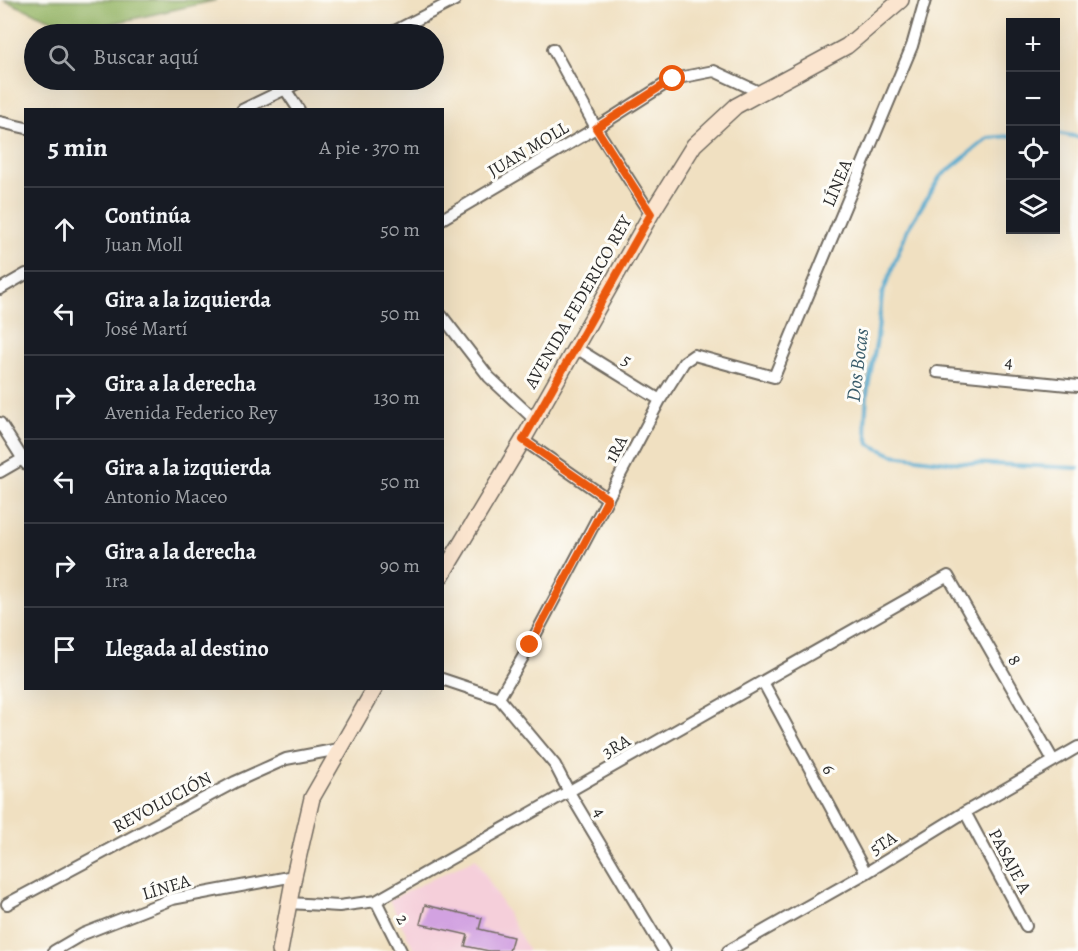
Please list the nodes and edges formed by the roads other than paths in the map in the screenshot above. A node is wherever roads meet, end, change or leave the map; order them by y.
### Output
1 (455, 0) edge
2 (901, 0) edge
3 (925, 0) edge
4 (408, 24) edge
5 (553, 49) dead end
6 (283, 90) edge
7 (286, 90) edge
8 (759, 92) junction
9 (246, 108) edge
10 (297, 108) edge
11 (0, 122) edge
12 (24, 128) edge
13 (596, 128) junction
14 (651, 214) junction
15 (444, 218) edge
16 (24, 275) edge
17 (0, 289) edge
18 (444, 319) edge
19 (576, 348) junction
20 (937, 372) dead end
21 (774, 377) joint
22 (1078, 386) edge
23 (660, 400) junction
24 (534, 419) junction
25 (0, 423) edge
26 (523, 440) junction
27 (24, 460) edge
28 (0, 472) edge
29 (608, 499) junction
30 (444, 572) edge
31 (948, 576) joint
32 (444, 680) edge
33 (763, 681) junction
34 (374, 690) edge
35 (499, 698) junction
36 (1078, 747) edge
37 (339, 749) junction
38 (1053, 760) junction
39 (569, 792) junction
40 (964, 812) junction
41 (866, 873) junction
42 (294, 876) junction
43 (376, 901) junction
44 (289, 903) junction
45 (7, 904) dead end
46 (1026, 926) dead end
47 (54, 951) edge
48 (280, 951) edge
49 (401, 951) edge
50 (664, 951) edge
51 (728, 951) edge

1 - 4 street
2 - 8 main road, AVENIDA FEDERICO REY
3 - 21 street, LÍNEA
5 - 13 street
6 - 9 street
7 - 10 street
8 - 13 street, JUAN MOLL
8 - 14 main road, AVENIDA FEDERICO REY
11 - 12 street
13 - 14 street
13 - 15 street, JUAN MOLL
14 - 19 main road, AVENIDA FEDERICO REY
16 - 17 street
18 - 24 street
19 - 23 street, 5
19 - 24 main road, AVENIDA FEDERICO REY
20 - 22 street, 4
21 - 23 street, 1RA
23 - 29 street, 1RA
24 - 26 main road, AVENIDA FEDERICO REY
25 - 27 street
26 - 29 street
26 - 30 main road, AVENIDA FEDERICO REY
27 - 28 street
29 - 35 street, 1RA
31 - 33 street, 3RA
31 - 38 street, 8
32 - 35 street
33 - 39 street, 3RA
33 - 41 street, 6
34 - 37 main road
35 - 39 street, 4
36 - 38 street, 5TA
37 - 42 main road
37 - 45 street, REVOLUCIÓN
38 - 40 street, 5TA
39 - 43 street, 3RA
39 - 50 street, 4
40 - 41 street, 5TA
40 - 46 street, PASAJE A
41 - 51 street, 5TA
42 - 44 main road
42 - 47 street, LÍNEA
43 - 44 street, 3RA
43 - 49 street, 2
44 - 48 main road

